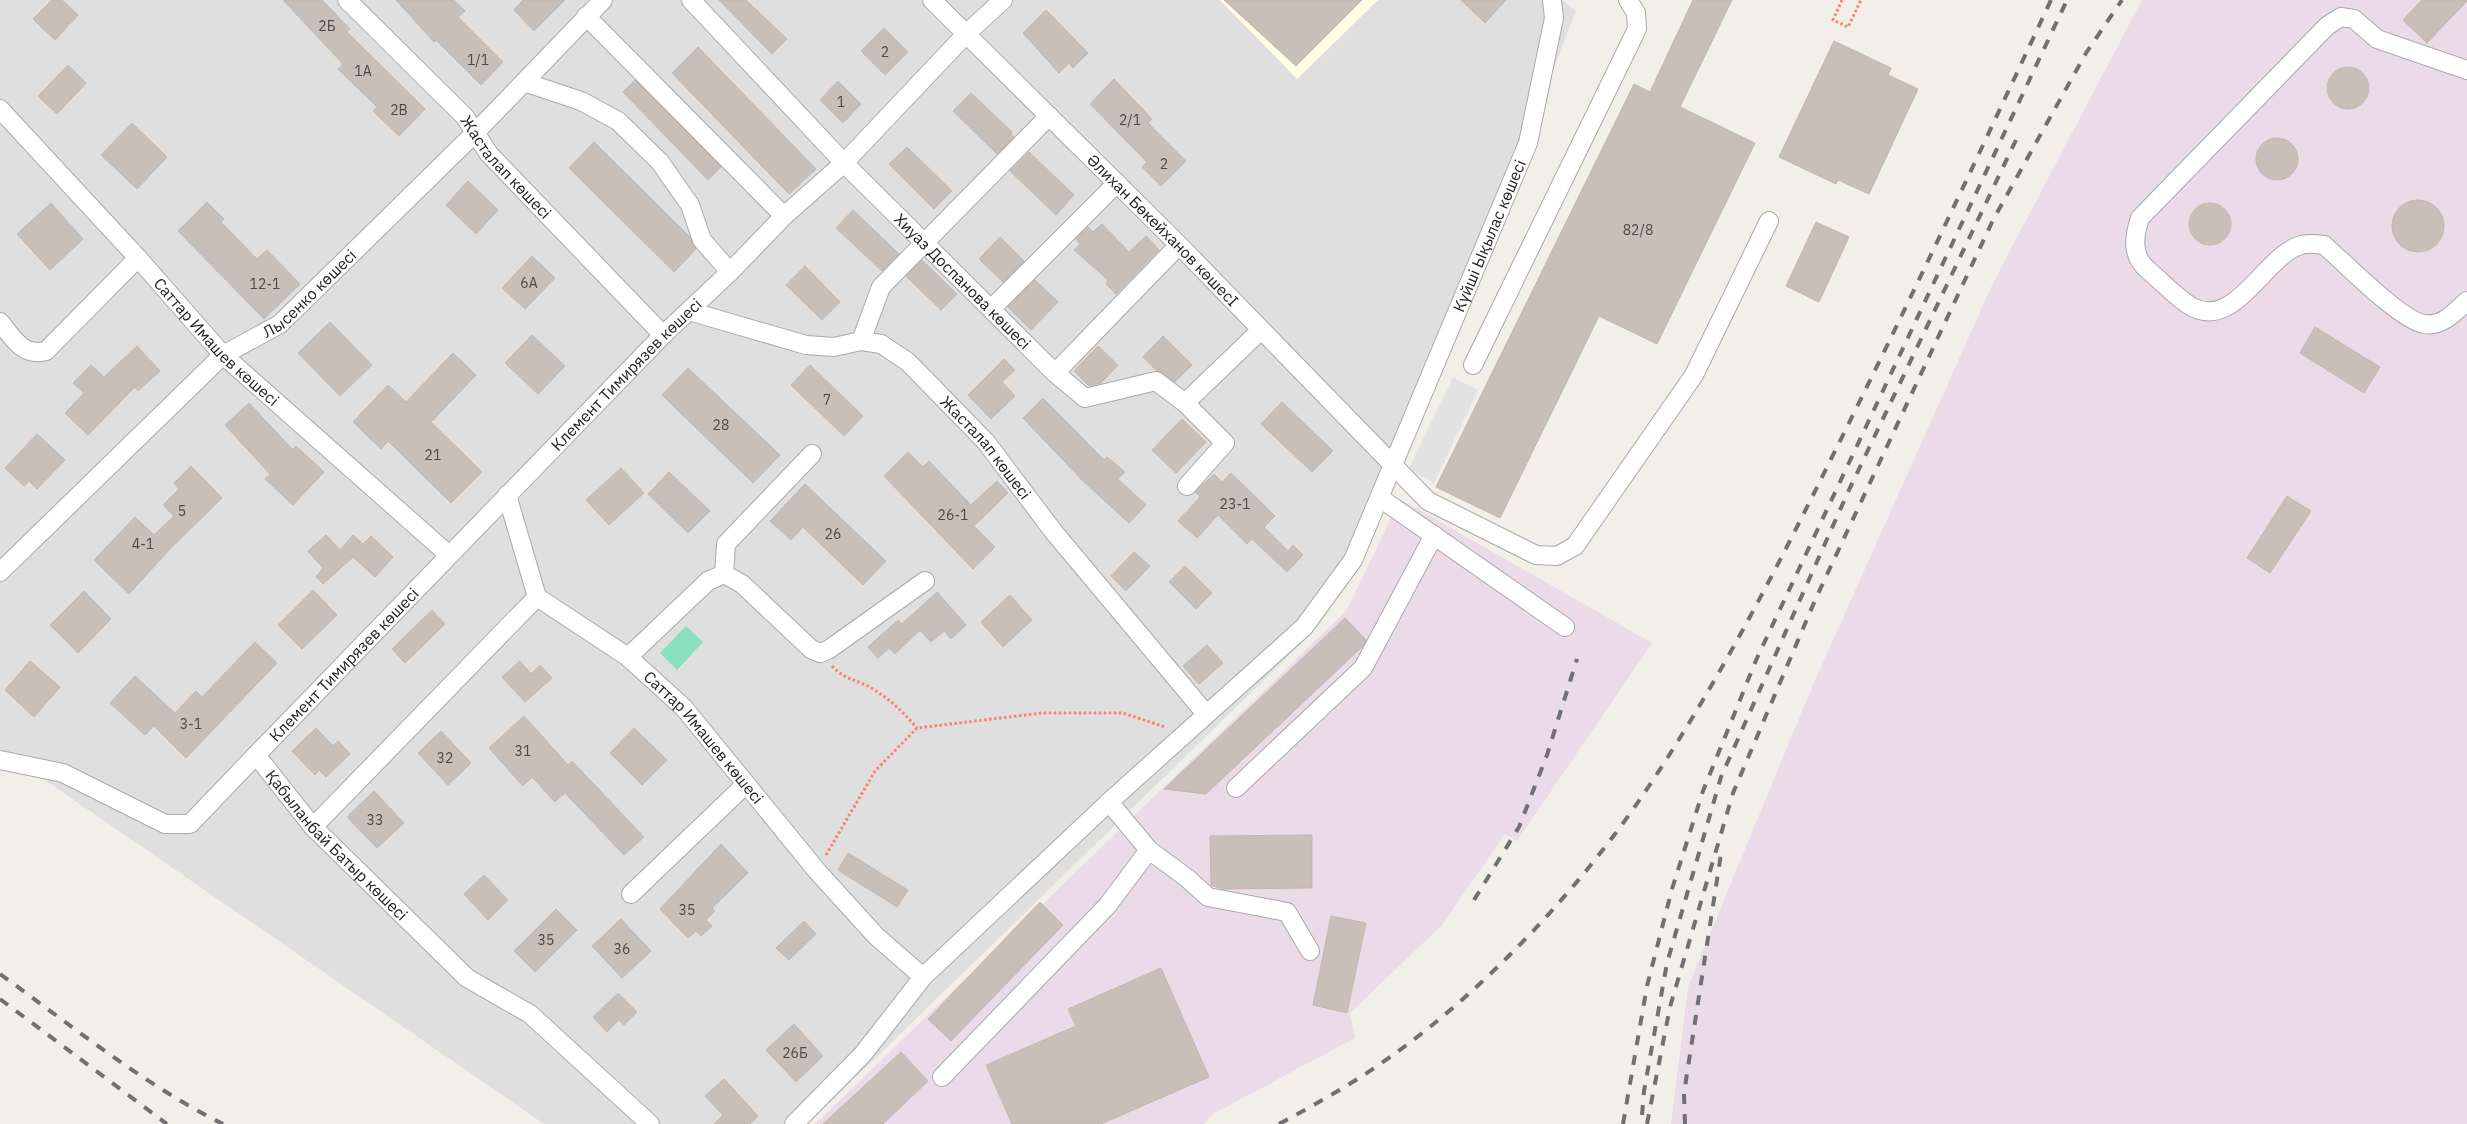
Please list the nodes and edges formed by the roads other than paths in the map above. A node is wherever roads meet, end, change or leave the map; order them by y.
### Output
1 (347, 0) edge
2 (604, 0) edge
3 (690, 0) edge
4 (932, 0) edge
5 (1003, 0) edge
6 (1552, 0) edge
7 (1628, 0) edge
8 (586, 16) junction
9 (966, 33) junction
10 (2467, 70) edge
11 (524, 82) junction
12 (0, 110) edge
13 (1049, 116) junction
14 (475, 133) junction
15 (844, 163) junction
16 (1117, 184) junction
17 (784, 216) junction
18 (1769, 221) dead end
19 (924, 243) junction
20 (1178, 245) junction
21 (138, 258) junction
22 (730, 272) junction
23 (2467, 301) edge
24 (991, 309) junction
25 (689, 310) junction
26 (0, 322) edge
27 (1261, 330) junction
28 (663, 335) junction
29 (862, 341) junction
30 (223, 354) junction
31 (1473, 365) dead end
32 (1055, 373) junction
33 (1185, 403) junction
34 (812, 454) dead end
35 (1392, 462) junction
36 (1187, 486) dead end
37 (507, 495) junction
38 (1380, 498) junction
39 (1434, 535) junction
40 (449, 555) junction
41 (0, 572) edge
42 (724, 574) junction
43 (925, 581) dead end
44 (537, 598) junction
45 (1565, 627) dead end
46 (628, 658) junction
47 (1206, 714) junction
48 (256, 755) junction
49 (0, 760) edge
50 (746, 784) junction
51 (1236, 788) dead end
52 (1109, 802) junction
53 (313, 827) junction
54 (1150, 850) junction
55 (631, 894) dead end
56 (1310, 951) dead end
57 (923, 977) junction
58 (942, 1076) dead end
59 (650, 1124) edge
60 (794, 1124) edge

1 - 14 street, Жасталап көшесі
2 - 8 street, Лысенко көшесі
3 - 15 street, Хиуаз Доспанова көшесі
4 - 9 street, Әлихан Бөкейханов көшесI
5 - 9 street, Клемент Тимирязев көшесі
6 - 35 street, Күйші Ықылас көшесі
7 - 31 street
8 - 11 street, Лысенко көшесі
8 - 17 street
9 - 13 street, Әлихан Бөкейханов көшесI
9 - 15 street, Клемент Тимирязев көшесі
10 - 23 street
11 - 14 street, Лысенко көшесі
11 - 22 street
12 - 21 street, Саттар Имашев көшесі
13 - 16 street, Әлихан Бөкейханов көшесI
13 - 19 street
14 - 28 street, Жасталап көшесі
14 - 30 street, Лысенко көшесі
15 - 17 street, Клемент Тимирязев көшесі
15 - 19 street, Хиуаз Доспанова көшесі
16 - 20 street, Әлихан Бөкейханов көшесI
16 - 24 street
17 - 22 street, Клемент Тимирязев көшесі
18 - 35 street, Әлихан Бөкейханов көшесI
19 - 24 street, Хиуаз Доспанова көшесі
19 - 29 street
20 - 27 street, Әлихан Бөкейханов көшесI
20 - 32 street
21 - 26 street
21 - 30 street, Саттар Имашев көшесі
22 - 25 street, Клемент Тимирязев көшесі
24 - 32 street, Хиуаз Доспанова көшесі
25 - 28 street, Клемент Тимирязев көшесі
25 - 29 street, Жасталап көшесі
27 - 33 street
27 - 35 street, Әлихан Бөкейханов көшесI
28 - 37 street, Клемент Тимирязев көшесі
29 - 47 street, Жасталап көшесі
30 - 40 street, Саттар Имашев көшесі
30 - 41 street, Лысенко көшесі
32 - 33 street, Хиуаз Доспанова көшесі
33 - 36 street, Хиуаз Доспанова көшесі
34 - 42 street
35 - 38 street, Күйші Ықылас көшесі
37 - 40 street, Клемент Тимирязев көшесі
37 - 44 street
38 - 39 street
38 - 47 street, Күйші Ықылас көшесі
39 - 45 street
39 - 51 street
40 - 48 street, Клемент Тимирязев көшесі
42 - 43 street
42 - 46 street
44 - 46 street, Саттар Имашев көшесі
44 - 53 street
46 - 50 street, Саттар Имашев көшесі
47 - 52 street, Күйші Ықылас көшесі
48 - 49 street, Қабыланбай Батыр көшесі
48 - 53 street, Қабыланбай Батыр көшесі
50 - 55 street
50 - 57 street, Саттар Имашев көшесі
52 - 54 street
52 - 57 street, Күйші Ықылас көшесі
53 - 59 street, Қабыланбай Батыр көшесі
54 - 56 street
54 - 58 street
57 - 60 street, Күйші Ықылас көшесі

